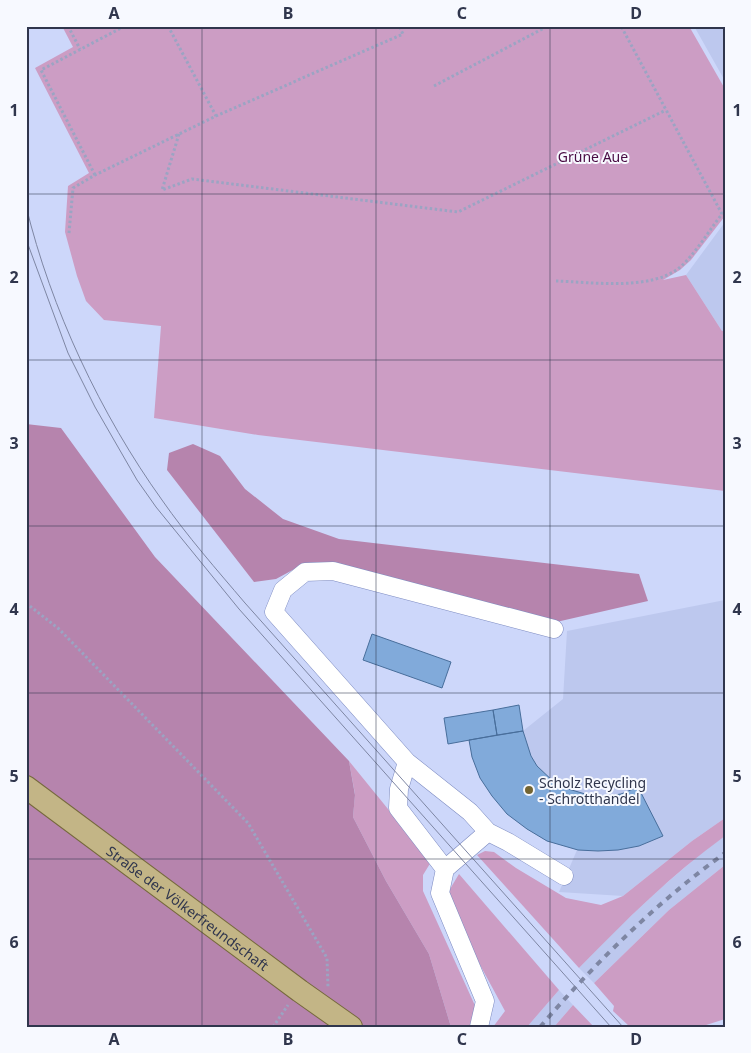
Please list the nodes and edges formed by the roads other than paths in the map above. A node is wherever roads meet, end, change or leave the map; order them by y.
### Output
1 (554, 629) dead end
2 (407, 762) junction
3 (26, 787) edge
4 (488, 832) junction
5 (445, 869) junction
6 (564, 876) dead end
7 (351, 1027) edge
8 (479, 1027) edge

1 - 2 lane
2 - 4 lane
2 - 5 lane
3 - 7 main road, Straße der Völkerfreundschaft
4 - 5 lane
4 - 6 lane
5 - 8 lane

